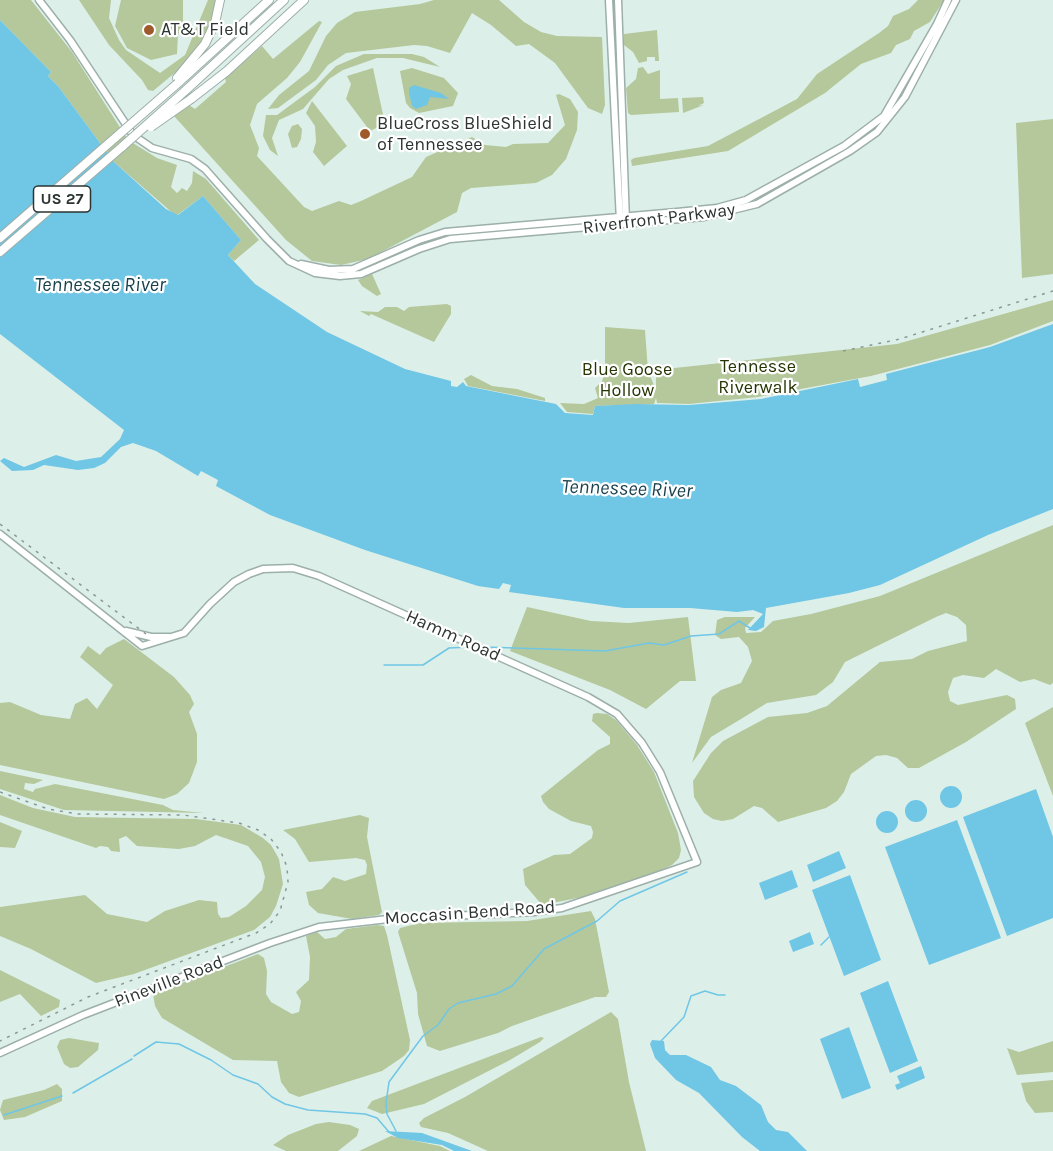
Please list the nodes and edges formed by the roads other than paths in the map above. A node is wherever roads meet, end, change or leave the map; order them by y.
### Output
1 (39, 0) edge
2 (223, 0) edge
3 (269, 0) edge
4 (284, 0) edge
5 (304, 0) edge
6 (609, 0) edge
7 (618, 0) edge
8 (948, 0) edge
9 (956, 0) edge
10 (176, 82) junction
11 (123, 146) junction
12 (623, 222) junction
13 (0, 238) edge
14 (0, 252) edge
15 (0, 534) edge
16 (122, 630) junction
17 (176, 636) junction
18 (697, 862) joint
19 (343, 923) joint
20 (0, 1053) edge

1 - 12 main road, Riverfront Parkway
2 - 10 highway
3 - 10 highway
4 - 11 highway, US 27, bridge
5 - 11 highway, bridge
6 - 12 main road
7 - 12 main road
8 - 12 main road, Riverfront Parkway
9 - 12 main road, Riverfront Parkway
10 - 13 highway, US 27, bridge
11 - 14 highway, US 27
15 - 16 main road
16 - 17 main road
16 - 17 main road, Hamm Road
17 - 18 main road, Hamm Road
18 - 19 main road, Moccasin Bend Road
19 - 20 main road, Pineville Road

